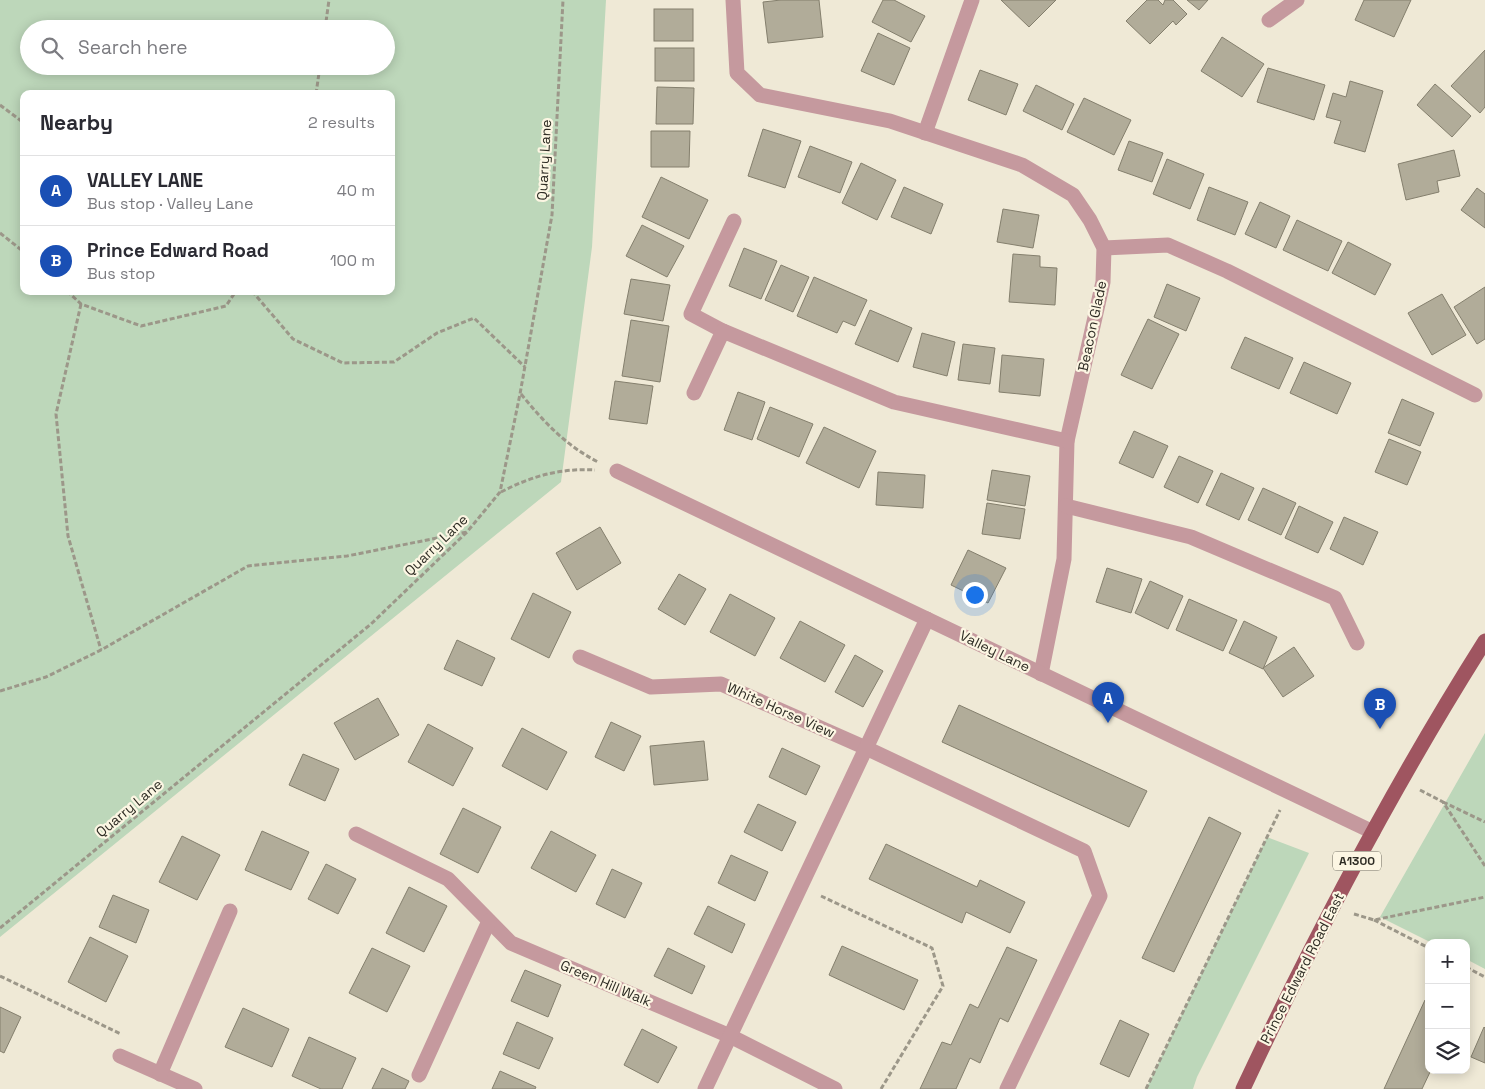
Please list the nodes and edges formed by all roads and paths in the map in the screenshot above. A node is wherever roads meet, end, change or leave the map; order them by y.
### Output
1 (329, 0) edge
2 (563, 0) edge
3 (733, 0) edge
4 (972, 0) edge
5 (1297, 0) edge
6 (326, 20) edge
7 (1269, 20) dead end
8 (319, 75) edge
9 (317, 90) edge
10 (0, 105) edge
11 (20, 119) edge
12 (925, 133) junction
13 (734, 221) dead end
14 (0, 233) edge
15 (1104, 248) junction
16 (20, 249) edge
17 (71, 295) edge
18 (233, 295) edge
19 (255, 295) edge
20 (81, 304) junction
21 (723, 331) junction
22 (525, 367) junction
23 (694, 393) dead end
24 (520, 394) junction
25 (1475, 395) dead end
26 (1067, 440) junction
27 (617, 471) junction
28 (500, 492) junction
29 (1066, 506) junction
30 (467, 532) junction
31 (927, 619) junction
32 (1485, 641) edge
33 (1357, 643) dead end
34 (101, 650) junction
35 (580, 658) dead end
36 (1041, 674) junction
37 (0, 690) edge
38 (866, 748) junction
39 (1402, 779) junction
40 (1289, 792) junction
41 (1443, 802) junction
42 (1485, 822) edge
43 (1373, 832) junction
44 (356, 834) dead end
45 (1485, 866) edge
46 (800, 887) junction
47 (1485, 897) edge
48 (1331, 906) junction
49 (230, 911) dead end
50 (1374, 920) junction
51 (489, 921) junction
52 (0, 928) edge
53 (1425, 946) edge
54 (1470, 969) edge
55 (0, 976) edge
56 (1485, 977) edge
57 (730, 1036) junction
58 (120, 1056) joint
59 (160, 1074) junction
60 (420, 1075) dead end
61 (196, 1089) edge
62 (705, 1089) edge
63 (835, 1089) edge
64 (881, 1089) edge
65 (1007, 1089) edge
66 (1146, 1089) edge
67 (1243, 1089) edge

1 - 6 path
2 - 22 path, Quarry Lane
3 - 12 street, Beacon Glade
4 - 12 street
5 - 7 street
8 - 9 path
10 - 11 path
12 - 15 street, Beacon Glade
13 - 21 street
14 - 16 path
15 - 25 street
15 - 26 street, Beacon Glade
17 - 20 path
18 - 20 path
19 - 22 path
20 - 34 path
21 - 23 street
21 - 26 street
22 - 24 path, Quarry Lane
24 - 27 path
24 - 28 path, Quarry Lane
26 - 29 street, Beacon Glade
27 - 28 path
27 - 31 street, Valley Lane
28 - 30 path, Quarry Lane
29 - 33 street
29 - 36 street, Beacon Glade
30 - 34 path
30 - 52 path, Quarry Lane
31 - 36 street, Valley Lane
31 - 38 street
32 - 39 main road, Prince Edward Road East / A1300
34 - 37 path
35 - 38 street, White Horse View
36 - 40 street, Valley Lane
38 - 46 street
38 - 65 street, White Horse View
39 - 41 path
39 - 43 main road, Prince Edward Road East / A1300
40 - 43 street, Valley Lane
40 - 66 path
41 - 42 path
41 - 45 path
43 - 48 main road, Prince Edward Road East / A1300
44 - 51 street, Green Hill Walk
46 - 57 street
46 - 64 path
47 - 50 path
48 - 50 path
48 - 67 main road, Prince Edward Road East / A1300
49 - 59 street
50 - 53 path
51 - 57 street, Green Hill Walk
51 - 60 street
54 - 56 path
55 - 58 path
57 - 62 street
57 - 63 street, Green Hill Walk
58 - 59 street
59 - 61 street

